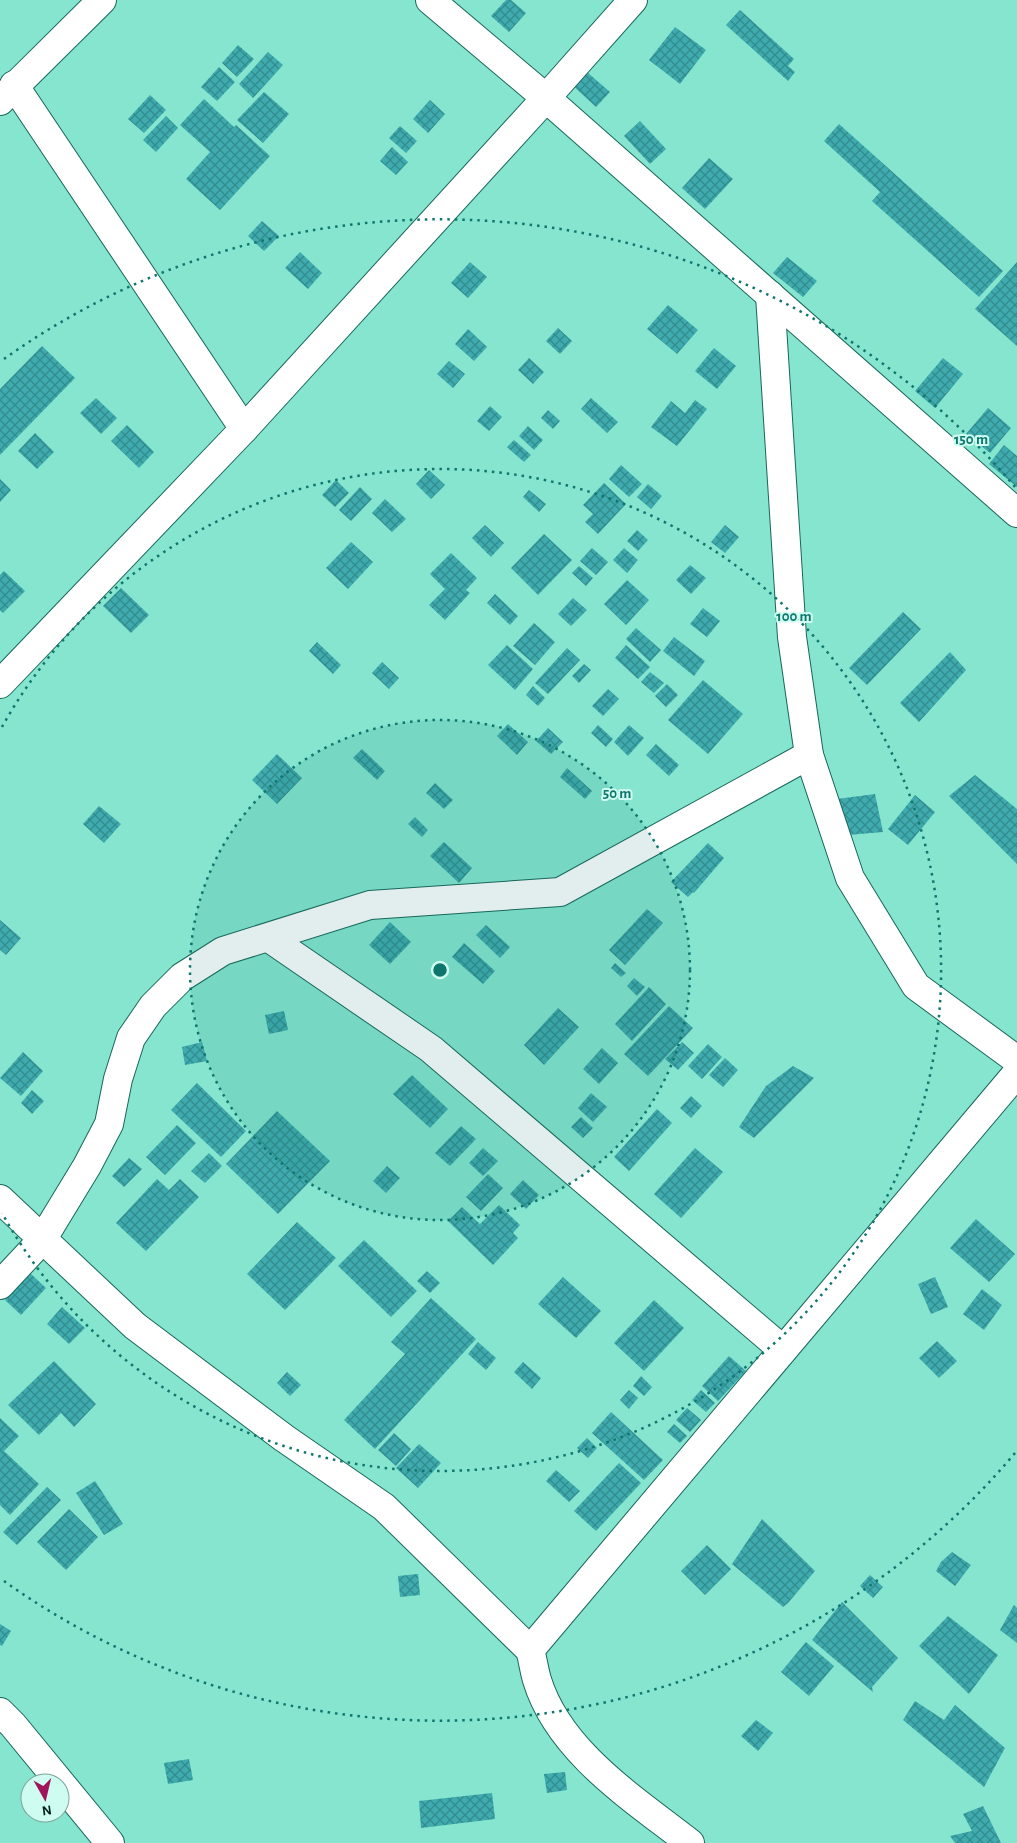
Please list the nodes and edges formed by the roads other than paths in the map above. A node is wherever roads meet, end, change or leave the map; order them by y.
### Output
1 (102, 0) edge
2 (430, 0) edge
3 (633, 0) edge
4 (7, 93) edge
5 (546, 98) junction
6 (770, 295) junction
7 (244, 429) junction
8 (1017, 513) edge
9 (0, 684) edge
10 (809, 755) junction
11 (269, 938) junction
12 (1017, 1060) edge
13 (1017, 1073) edge
14 (0, 1199) edge
15 (42, 1240) junction
16 (0, 1285) edge
17 (783, 1350) junction
18 (530, 1650) junction
19 (0, 1712) edge
20 (110, 1843) edge
21 (690, 1843) edge

1 - 4 street
2 - 5 street
3 - 5 street
4 - 7 street
5 - 6 street
5 - 7 street
6 - 8 street
6 - 10 street
7 - 9 street
10 - 11 street
10 - 12 street
11 - 15 street
11 - 17 street
13 - 17 street
14 - 15 street
15 - 16 street
15 - 18 street
17 - 18 street
18 - 21 street
19 - 20 street

